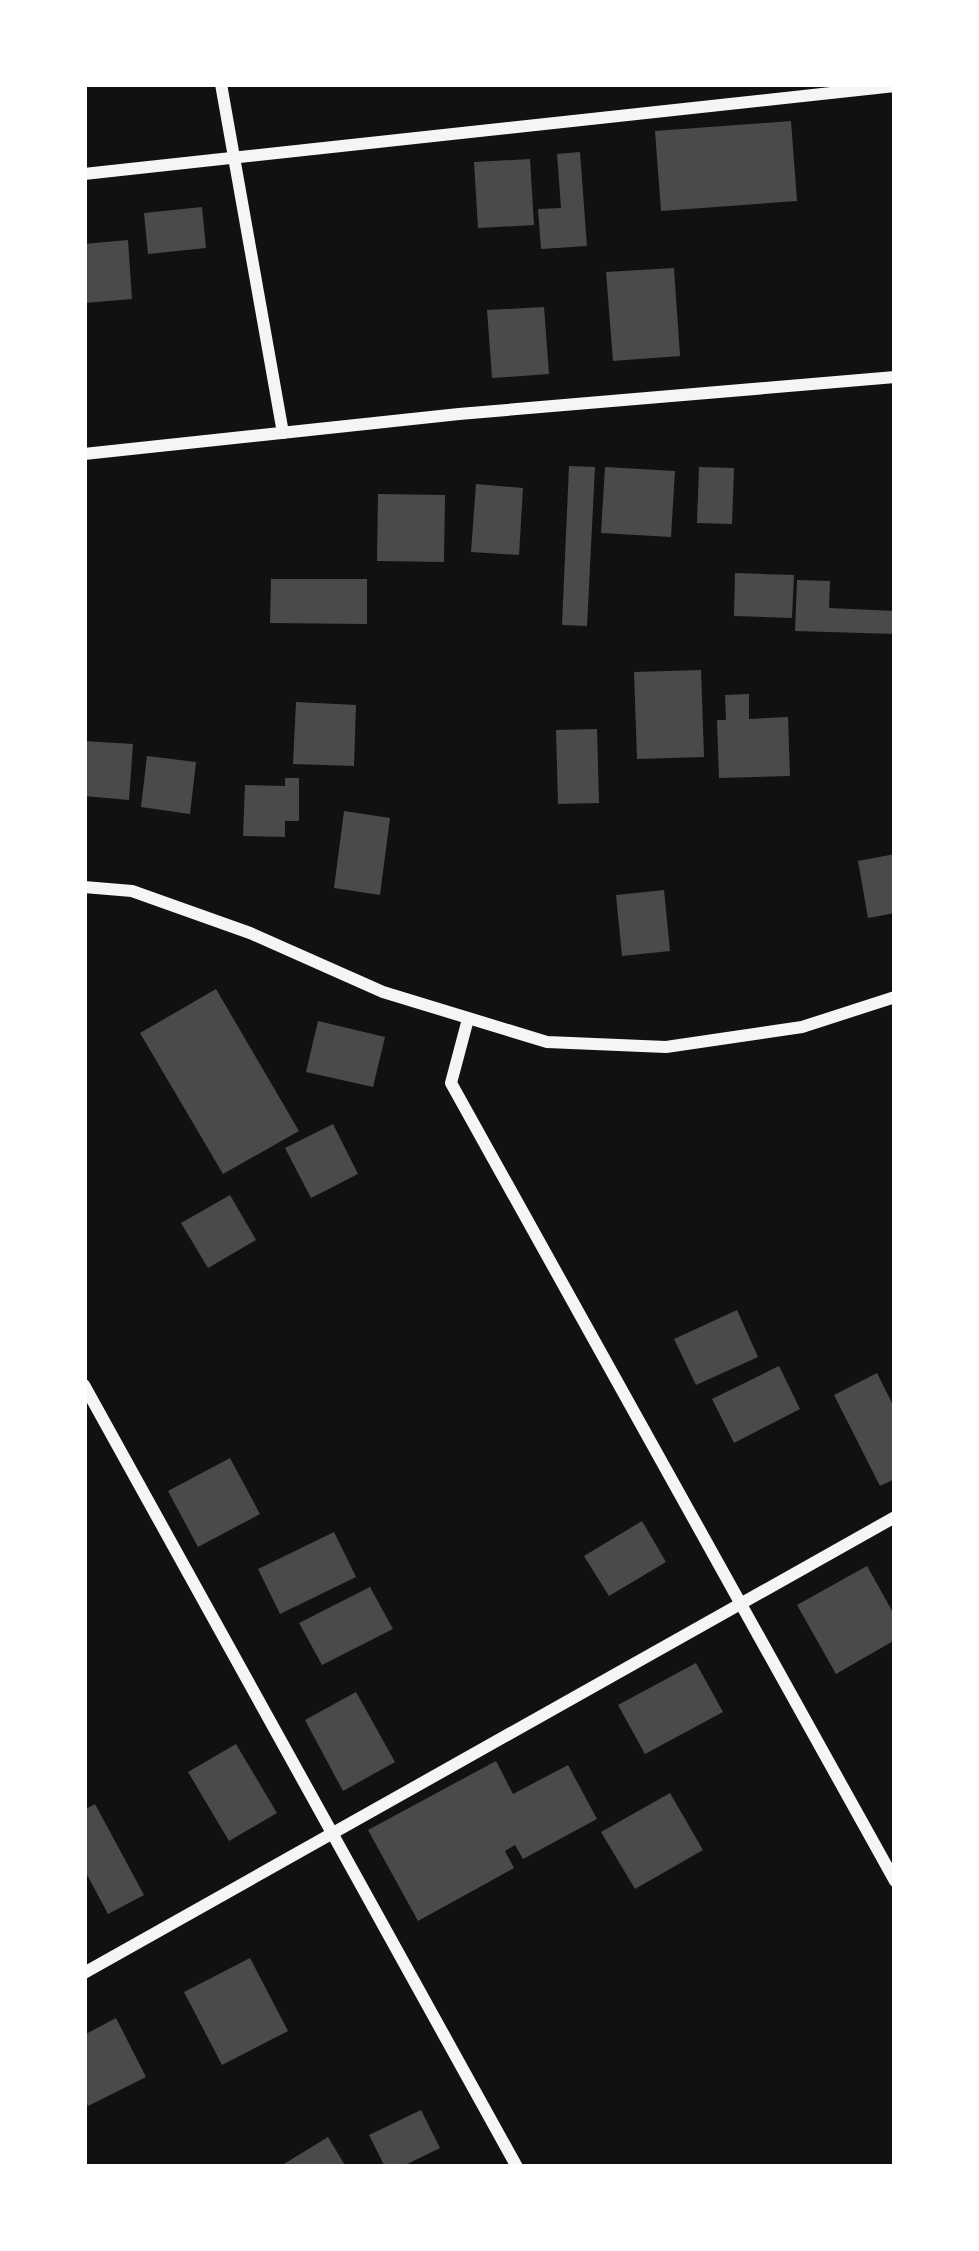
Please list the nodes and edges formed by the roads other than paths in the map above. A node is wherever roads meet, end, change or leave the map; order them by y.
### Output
1 (221, 84) edge
2 (895, 86) edge
3 (231, 156) junction
4 (84, 174) edge
5 (895, 377) edge
6 (283, 433) junction
7 (84, 454) edge
8 (84, 887) edge
9 (895, 997) edge
10 (468, 1018) junction
11 (84, 1385) edge
12 (895, 1517) edge
13 (742, 1601) junction
14 (335, 1834) junction
15 (895, 1881) edge
16 (84, 1973) edge
17 (517, 2167) edge

1 - 3 street
2 - 3 street
3 - 4 street
3 - 6 street
5 - 6 street
6 - 7 street
8 - 10 street
9 - 10 street
10 - 13 street
11 - 14 street
12 - 13 street
13 - 14 street
13 - 15 street
14 - 16 street
14 - 17 street

